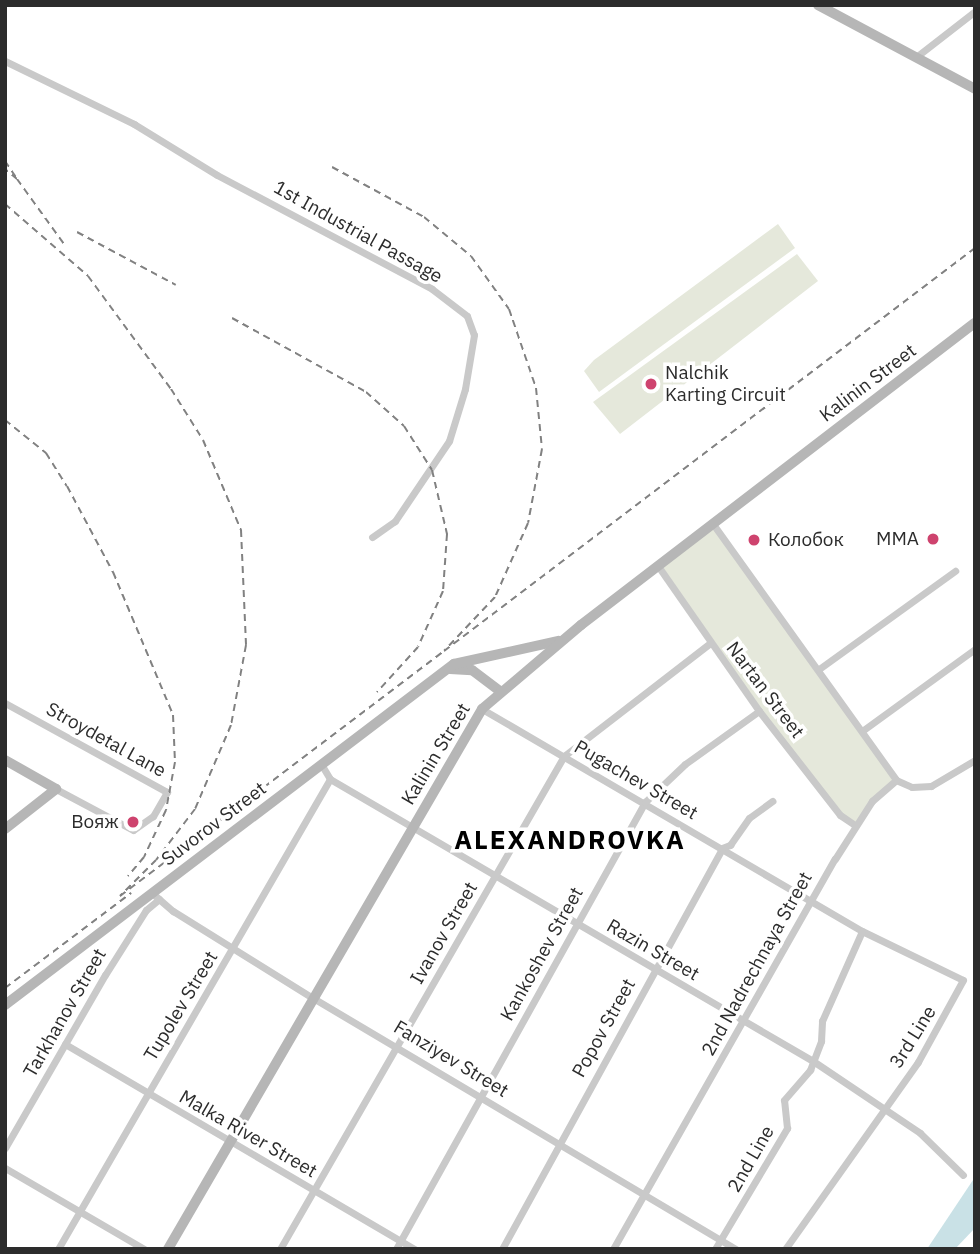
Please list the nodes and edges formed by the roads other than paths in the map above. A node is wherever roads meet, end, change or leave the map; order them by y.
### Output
1 (818, 5) edge
2 (975, 11) edge
3 (916, 57) junction
4 (5, 61) edge
5 (975, 89) edge
6 (975, 323) edge
7 (713, 524) junction
8 (372, 537) dead end
9 (658, 566) junction
10 (955, 571) dead end
11 (564, 640) junction
12 (710, 643) junction
13 (975, 649) edge
14 (819, 669) junction
15 (444, 670) junction
16 (501, 692) junction
17 (5, 703) edge
18 (482, 709) junction
19 (759, 711) junction
20 (862, 731) junction
21 (564, 756) junction
22 (5, 760) edge
23 (975, 760) edge
24 (321, 764) junction
25 (330, 779) junction
26 (896, 780) junction
27 (56, 789) junction
28 (772, 801) dead end
29 (645, 802) junction
30 (855, 825) junction
31 (412, 827) junction
32 (5, 829) edge
33 (722, 848) junction
34 (494, 877) junction
35 (156, 896) junction
36 (810, 899) junction
37 (578, 924) junction
38 (862, 931) junction
39 (235, 947) junction
40 (655, 969) junction
41 (313, 998) junction
42 (5, 1005) edge
43 (744, 1021) junction
44 (65, 1044) junction
45 (397, 1046) junction
46 (813, 1061) junction
47 (146, 1093) junction
48 (482, 1096) junction
49 (885, 1108) junction
50 (231, 1141) junction
51 (560, 1143) junction
52 (5, 1148) edge
53 (5, 1168) edge
54 (963, 1175) dead end
55 (314, 1191) junction
56 (646, 1193) junction
57 (79, 1211) junction
58 (721, 1239) junction
59 (401, 1240) junction
60 (58, 1249) edge
61 (144, 1249) edge
62 (168, 1249) edge
63 (280, 1249) edge
64 (396, 1249) edge
65 (415, 1249) edge
66 (502, 1249) edge
67 (612, 1249) edge
68 (715, 1249) edge
69 (736, 1249) edge
70 (785, 1249) edge

1 - 3 main road
2 - 3 street
3 - 5 main road
4 - 8 street, 1st Industrial Passage
6 - 7 main road, Kalinin Street
7 - 9 main road, Kalinin Street
7 - 14 street
9 - 11 main road, Kalinin Street
9 - 12 street, Nartan Street
10 - 14 street
11 - 15 main road, Suvorov Street
11 - 16 main road, Kalinin Street
12 - 19 street, Nartan Street
12 - 21 street, Ivanov Street
13 - 20 street
14 - 20 street
15 - 16 main road
15 - 24 main road, Suvorov Street
16 - 18 main road, Kalinin Street
17 - 27 street, Stroydetal Lane
18 - 21 street, Pugachev Street
18 - 31 main road, Kalinin Street
19 - 29 street, Kankoshev Street
19 - 30 street, Nartan Street
20 - 26 street
21 - 29 street, Pugachev Street
21 - 34 street, Ivanov Street
22 - 27 main road
23 - 26 street
24 - 25 street, Razin Street
24 - 35 main road, Suvorov Street
25 - 31 street, Razin Street
25 - 39 street, Tupolev Street
26 - 30 street, 2nd Nadrechnaya Street
27 - 32 main road
28 - 33 street, Popov Street
29 - 33 street, Pugachev Street
29 - 37 street, Kankoshev Street
30 - 36 street, 2nd Nadrechnaya Street
31 - 34 street, Razin Street
31 - 41 main road, Kalinin Street
33 - 36 street, Pugachev Street
33 - 40 street, Popov Street
34 - 37 street, Razin Street
34 - 45 street, Ivanov Street
35 - 39 street, Fanziyev Street
35 - 42 main road, Suvorov Street
35 - 44 street, Tarkhanov Street
36 - 38 street, 3rd Line
36 - 43 street, 2nd Nadrechnaya Street
37 - 40 street, Razin Street
37 - 48 street, Kankoshev Street
38 - 46 street, 2nd Line
38 - 49 street, 3rd Line
39 - 41 street, Fanziyev Street
39 - 47 street, Tupolev Street
40 - 43 street, Razin Street
40 - 51 street, Popov Street
41 - 45 street, Fanziyev Street
41 - 50 main road, Kalinin Street
43 - 46 street, Razin Street
43 - 56 street, 2nd Nadrechnaya Street
44 - 47 street, Malka River Street
44 - 52 street, Tarkhanov Street
45 - 48 street, Fanziyev Street
45 - 55 street, Ivanov Street
46 - 49 street, Razin Street
46 - 58 street, 2nd Line
47 - 50 street, Malka River Street
47 - 57 street, Tupolev Street
48 - 51 street, Fanziyev Street
48 - 59 street, Kankoshev Street
49 - 54 street, Razin Street
49 - 70 street, 3rd Line
50 - 55 street, Malka River Street
50 - 62 main road, Kalinin Street
51 - 56 street, Fanziyev Street
51 - 66 street, Popov Street
53 - 57 street
55 - 59 street, Malka River Street
55 - 63 street, Ivanov Street
56 - 58 street, Fanziyev Street
56 - 67 street, 2nd Nadrechnaya Street
57 - 60 street, Tupolev Street
57 - 61 street
58 - 68 street, 2nd Line
58 - 69 street, Fanziyev Street
59 - 64 street, Kankoshev Street
59 - 65 street, Malka River Street

